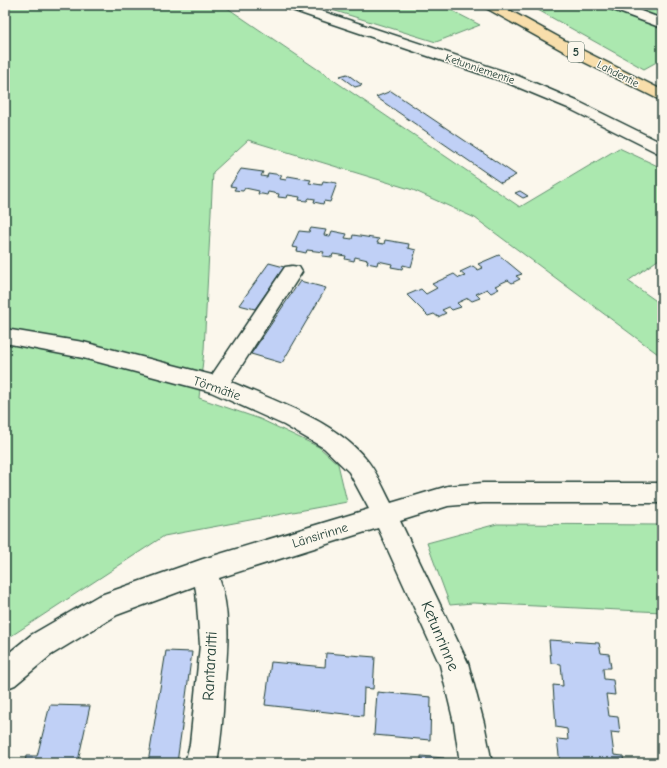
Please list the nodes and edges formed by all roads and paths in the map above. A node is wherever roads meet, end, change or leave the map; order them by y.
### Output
1 (291, 5) edge
2 (490, 5) edge
3 (613, 5) edge
4 (662, 24) edge
5 (662, 96) edge
6 (662, 149) edge
7 (292, 272) dead end
8 (5, 336) edge
9 (217, 385) junction
10 (662, 493) edge
11 (385, 516) junction
12 (203, 571) junction
13 (5, 675) edge
14 (201, 763) edge
15 (476, 763) edge

1 - 6 street, Ketunniementie
2 - 5 highway, Lahdentie / 5
3 - 4 street
7 - 9 street
8 - 9 street, Törmätie
9 - 11 street, Törmätie
10 - 11 street, Länsirinne
11 - 12 street, Länsirinne
11 - 15 street, Ketunrinne
12 - 13 street, Länsirinne
12 - 14 street, Rantaraitti

